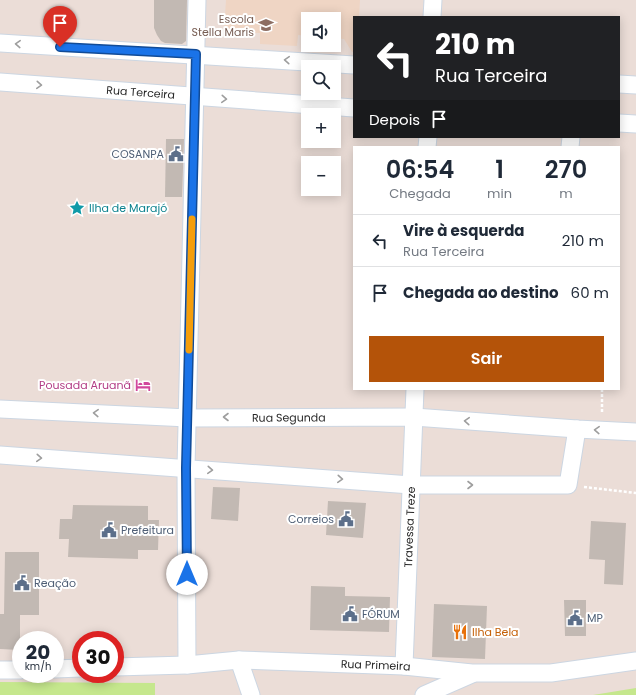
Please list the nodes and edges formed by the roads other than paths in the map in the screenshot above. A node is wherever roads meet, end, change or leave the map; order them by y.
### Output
1 (197, 0) edge
2 (433, 0) edge
3 (432, 16) edge
4 (0, 43) edge
5 (196, 54) junction
6 (353, 65) edge
7 (0, 82) edge
8 (620, 84) edge
9 (636, 86) edge
10 (194, 97) junction
11 (353, 108) edge
12 (620, 123) edge
13 (636, 124) edge
14 (415, 390) edge
15 (0, 409) edge
16 (414, 417) junction
17 (188, 418) junction
18 (577, 429) junction
19 (636, 432) edge
20 (0, 455) edge
21 (186, 468) junction
22 (410, 485) junction
23 (239, 660) junction
24 (636, 661) edge
25 (187, 665) junction
26 (404, 666) junction
27 (124, 667) edge
28 (0, 670) edge
29 (12, 670) edge
30 (472, 674) junction
31 (251, 695) edge
32 (424, 695) edge

1 - 5 street
2 - 3 street
5 -> 4 street
6 -> 5 street
5 - 10 street
7 -> 10 street, Rua Terceira
8 - 9 street
10 -> 11 street, Rua Terceira
10 - 17 street
12 - 13 street
14 - 16 street, Travessa Treze
17 -> 15 street, Rua Segunda
16 -> 17 street, Rua Segunda
18 -> 16 street, Rua Segunda
16 - 22 street, Travessa Treze
17 - 21 street
19 -> 18 street, Rua Segunda
22 -> 18 street
20 -> 21 street
21 -> 22 street
21 - 25 street
22 - 26 street, Travessa Treze
23 - 25 street, Rua Primeira
23 - 26 street, Rua Primeira
23 - 31 street
24 - 30 street, Rua Primeira
25 - 27 street, Rua Primeira
26 - 30 street, Rua Primeira
28 - 29 street
30 - 32 street

